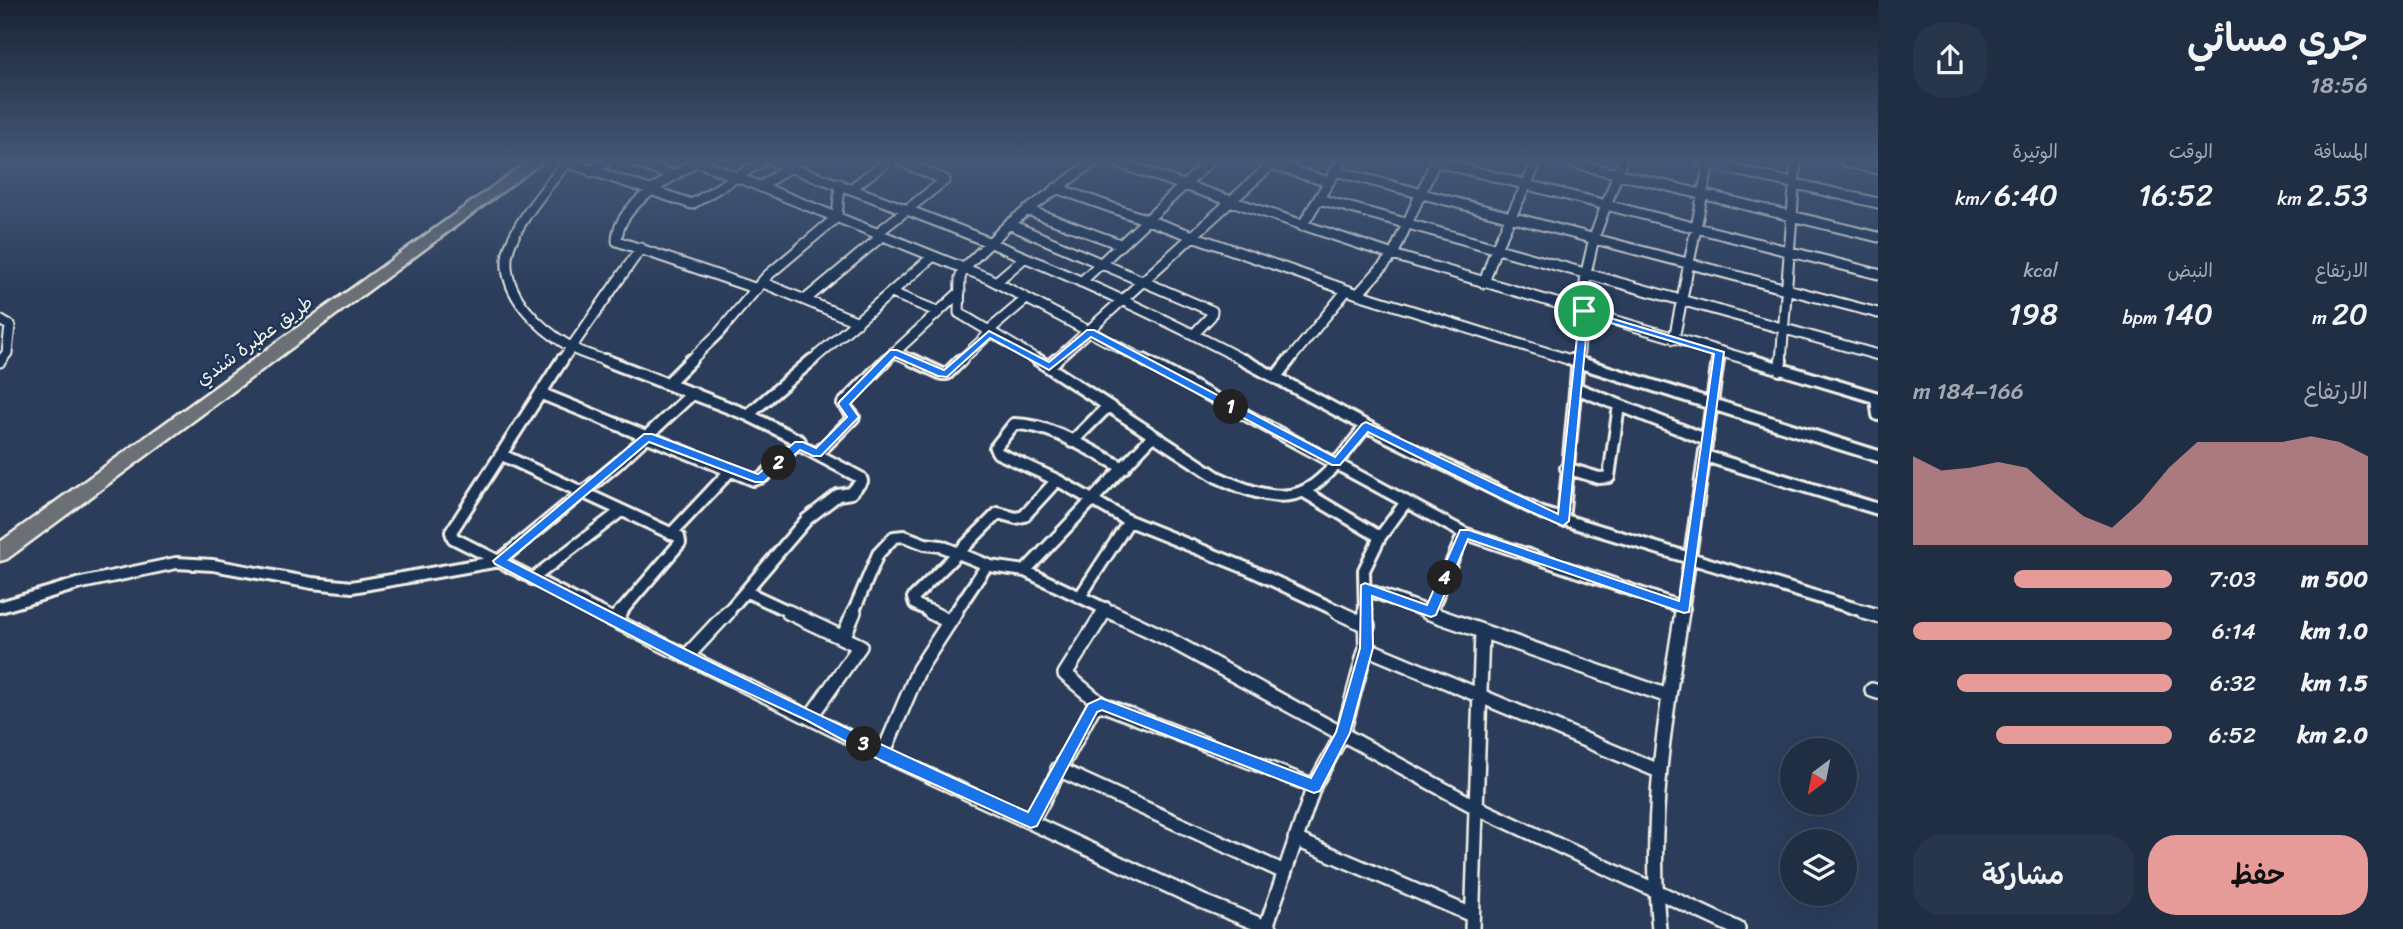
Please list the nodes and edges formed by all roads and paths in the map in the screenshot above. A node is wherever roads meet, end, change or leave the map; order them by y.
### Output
1 (476, 205) edge
2 (533, 205) edge
3 (636, 205) edge
4 (808, 205) edge
5 (838, 205) edge
6 (898, 205) edge
7 (913, 205) edge
8 (1033, 205) edge
9 (1103, 205) edge
10 (1163, 205) edge
11 (1226, 205) edge
12 (1240, 205) edge
13 (1315, 205) edge
14 (1339, 205) edge
15 (1413, 205) edge
16 (1469, 205) edge
17 (1517, 205) edge
18 (1607, 205) edge
19 (1613, 205) edge
20 (1701, 205) edge
21 (1751, 205) edge
22 (1792, 205) edge
23 (908, 209) junction
24 (1027, 210) junction
25 (1791, 215) junction
26 (837, 217) junction
27 (1512, 217) junction
28 (1146, 221) junction
29 (1406, 223) junction
30 (1009, 225) junction
31 (1302, 226) junction
32 (1697, 227) junction
33 (879, 235) junction
34 (1192, 237) junction
35 (1594, 237) junction
36 (1878, 237) edge
37 (990, 243) junction
38 (1120, 244) junction
39 (641, 248) junction
40 (1496, 248) junction
41 (1789, 251) junction
42 (1393, 256) junction
43 (931, 257) junction
44 (1024, 258) junction
45 (1100, 263) junction
46 (1690, 264) junction
47 (964, 268) junction
48 (1586, 273) junction
49 (1878, 274) edge
50 (1146, 281) junction
51 (996, 282) junction
52 (1081, 282) junction
53 (1485, 283) junction
54 (759, 286) junction
55 (1787, 289) junction
56 (1347, 290) junction
57 (960, 292) junction
58 (892, 293) junction
59 (1358, 294) junction
60 (1026, 299) junction
61 (805, 300) junction
62 (1683, 300) junction
63 (1124, 301) junction
64 (1584, 311) junction
65 (939, 312) junction
66 (1878, 313) edge
67 (0, 320) edge
68 (858, 322) junction
69 (1784, 329) junction
70 (1090, 332) junction
71 (988, 333) junction
72 (1195, 334) junction
73 (1674, 338) junction
74 (570, 347) junction
75 (894, 352) junction
76 (1719, 352) junction
77 (1878, 355) edge
78 (0, 362) edge
79 (1579, 363) junction
80 (1049, 367) junction
81 (1780, 370) junction
82 (1275, 378) junction
83 (668, 383) junction
84 (1576, 388) junction
85 (693, 393) junction
86 (542, 394) junction
87 (1877, 398) edge
88 (1712, 404) junction
89 (1619, 405) junction
90 (1107, 407) junction
91 (748, 415) junction
92 (1878, 415) edge
93 (1366, 426) junction
94 (648, 437) junction
95 (1152, 437) junction
96 (1707, 440) junction
97 (1073, 442) junction
98 (799, 444) junction
99 (817, 454) junction
100 (502, 455) junction
101 (1705, 456) junction
102 (1878, 456) edge
103 (1336, 462) junction
104 (1124, 468) junction
105 (1566, 468) junction
106 (731, 470) junction
107 (1057, 480) junction
108 (584, 493) junction
109 (1306, 493) junction
110 (1094, 500) junction
111 (1406, 502) junction
112 (1878, 509) edge
113 (621, 511) junction
114 (1129, 521) junction
115 (1563, 521) junction
116 (1464, 533) junction
117 (671, 534) junction
118 (1380, 537) junction
119 (958, 551) junction
120 (0, 553) edge
121 (1691, 560) junction
122 (499, 561) junction
123 (987, 565) junction
124 (1025, 570) junction
125 (532, 579) junction
126 (1365, 589) junction
127 (747, 592) junction
128 (1081, 596) junction
129 (0, 607) edge
130 (1106, 608) junction
131 (1684, 608) junction
132 (1431, 611) junction
133 (1878, 616) edge
134 (614, 620) junction
135 (948, 621) junction
136 (1367, 626) junction
137 (1482, 632) junction
138 (844, 636) junction
139 (1366, 648) junction
140 (685, 657) junction
141 (1480, 695) junction
142 (1668, 696) junction
143 (1101, 704) junction
144 (811, 716) junction
145 (1343, 733) junction
146 (883, 754) junction
147 (1058, 769) junction
148 (1659, 771) junction
149 (1314, 786) junction
150 (1475, 806) junction
151 (1031, 821) junction
152 (1295, 839) junction
153 (1284, 872) junction
154 (1655, 890) junction
155 (1472, 922) edge
156 (1268, 928) edge
157 (1659, 929) edge
158 (1738, 929) edge

1 - 120 highway, طريق عطبرة شندي
2 - 74 street
3 - 39 street
4 - 26 street
5 - 26 street
6 - 23 street
7 - 23 street
8 - 24 street
9 - 28 street
10 - 28 street
11 - 34 street
12 - 31 street
13 - 31 street
14 - 29 street
15 - 29 street
16 - 27 street
17 - 27 street
18 - 35 street
19 - 32 street
20 - 32 street
21 - 25 street
22 - 25 street
23 - 33 street
23 - 37 street
24 - 30 street
24 - 38 street
25 - 36 street
25 - 41 street
26 - 33 street
26 - 54 street
27 - 35 street
27 - 40 street
28 - 34 street
28 - 38 street
29 - 40 street
29 - 42 street
30 - 37 street
30 - 45 street
31 - 42 street
32 - 41 street
32 - 46 street
33 - 43 street
33 - 61 street
34 - 50 street
34 - 56 street
35 - 46 street
35 - 48 street
37 - 44 street
37 - 47 street
38 - 45 street
39 - 54 street
39 - 74 street
40 - 48 street
40 - 53 street
41 - 49 street
41 - 55 street
42 - 53 street
42 - 59 street
43 - 47 street
43 - 58 street
44 - 51 street
44 - 52 street
45 - 50 street
45 - 52 street
46 - 55 street
46 - 62 street
47 - 51 street
47 - 57 street
48 - 62 street
48 - 64 street
50 - 63 street
50 - 72 street
51 - 60 street
52 - 63 street
53 - 64 street
54 - 61 street
54 - 83 street
55 - 66 street
55 - 69 street
56 - 59 street
56 - 82 street
57 - 65 street
57 - 71 street
58 - 65 street
58 - 68 street
59 - 79 street
60 - 70 street
60 - 71 street
61 - 68 street
62 - 69 street
62 - 73 street
63 - 70 street
63 - 72 street
64 - 73 street
64 - 79 street
65 - 75 street
67 - 78 street
68 - 91 street
69 - 77 street
69 - 81 street
70 - 80 street
70 - 103 street
71 - 75 street
71 - 80 street
72 - 82 street
73 - 76 street
74 - 83 street
74 - 86 street
75 - 99 street
76 - 81 street
76 - 88 street
79 - 84 street
79 - 88 street
80 - 90 street
81 - 87 street
82 - 93 street
83 - 85 street
84 - 89 street
84 - 105 street
85 - 91 street
85 - 94 street
86 - 94 street
86 - 100 street
87 - 92 street
88 - 96 street
88 - 102 street
89 - 96 street
89 - 105 street
90 - 95 street
90 - 97 street
91 - 98 street
93 - 103 street
93 - 115 street
94 - 106 street
94 - 108 street
95 - 104 street
95 - 109 street
96 - 101 street
97 - 104 street
97 - 107 street
98 - 99 street
98 - 106 street
99 - 127 street
100 - 108 street
100 - 122 street
101 - 112 street
101 - 121 street
103 - 109 street
103 - 111 street
104 - 110 street
105 - 115 street
106 - 117 street
107 - 110 street
107 - 119 street
108 - 113 street
108 - 122 street
109 - 118 street
110 - 114 street
110 - 124 street
111 - 116 street
111 - 118 street
113 - 117 street
113 - 125 street
114 - 128 street
114 - 136 street
115 - 121 street
116 - 131 street
116 - 132 street
117 - 134 street
118 - 126 street
119 - 123 street
119 - 135 street
119 - 138 street
121 - 131 street
121 - 133 street
122 - 125 street
122 - 129 street
123 - 124 street
123 - 135 street
124 - 128 street
125 - 134 street
126 - 132 street
126 - 136 street
127 - 138 street
127 - 140 street
128 - 130 street
130 - 143 street
130 - 145 street
131 - 142 street
132 - 137 street
134 - 140 street
135 - 146 street
136 - 139 street
137 - 141 street
137 - 142 street
138 - 144 street
139 - 141 street
139 - 145 street
140 - 144 street
141 - 148 street
141 - 150 street
142 - 148 street
143 - 147 street
143 - 149 street
144 - 146 street
145 - 149 street
145 - 150 street
146 - 151 street
147 - 151 street
147 - 153 street
148 - 154 street
149 - 152 street
150 - 154 street
150 - 155 street
151 - 156 street
152 - 153 street
152 - 155 street
153 - 156 street
154 - 157 street
154 - 158 street

